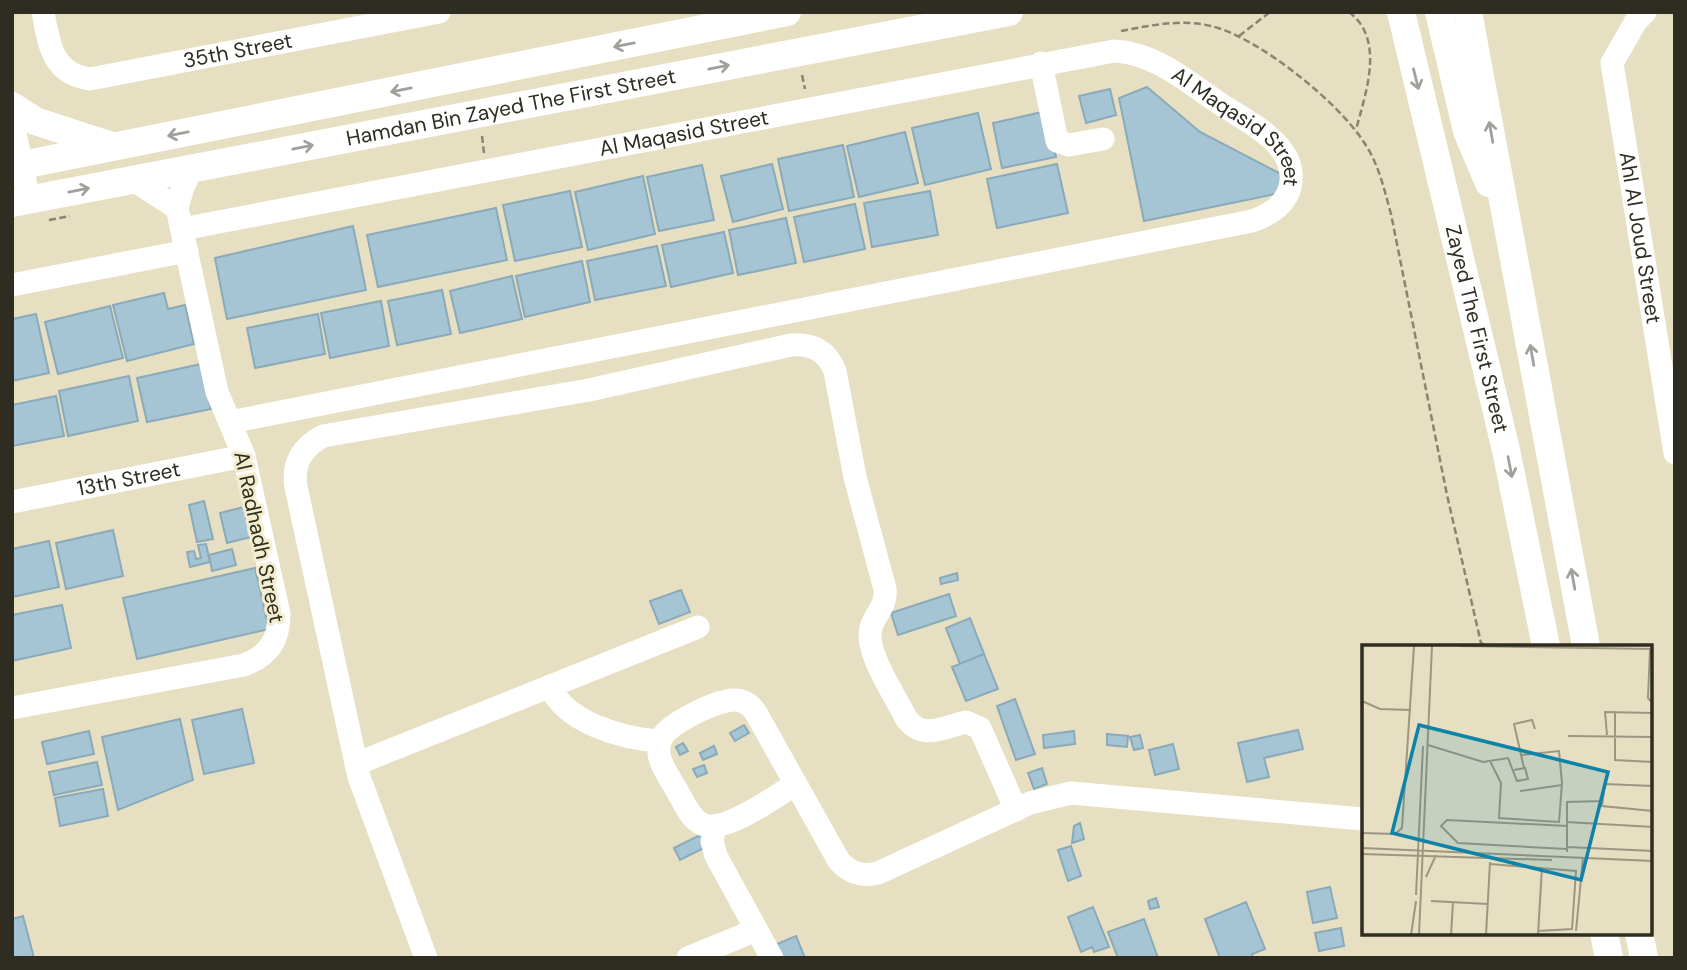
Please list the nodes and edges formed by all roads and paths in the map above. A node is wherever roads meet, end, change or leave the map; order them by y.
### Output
1 (43, 12) edge
2 (439, 12) edge
3 (1009, 12) edge
4 (1270, 12) edge
5 (1349, 12) edge
6 (1378, 12) edge
7 (1401, 12) edge
8 (1439, 12) edge
9 (1468, 12) edge
10 (1482, 12) edge
11 (1645, 12) edge
12 (782, 13) edge
13 (351, 20) edge
14 (1239, 36) dead end
15 (1407, 44) junction
16 (1476, 52) junction
17 (1041, 63) junction
18 (12, 106) edge
19 (12, 118) edge
20 (1356, 130) dead end
21 (1103, 139) dead end
22 (115, 146) junction
23 (17, 166) edge
24 (192, 168) junction
25 (132, 180) junction
26 (20, 201) edge
27 (1507, 220) junction
28 (182, 229) junction
29 (12, 285) edge
30 (230, 422) junction
31 (1675, 453) edge
32 (244, 456) junction
33 (12, 502) edge
34 (698, 627) dead end
35 (1546, 645) edge
36 (1586, 645) edge
37 (550, 686) junction
38 (12, 708) edge
39 (660, 741) junction
40 (356, 764) junction
41 (796, 784) junction
42 (1016, 810) junction
43 (1362, 819) edge
44 (715, 827) junction
45 (756, 930) junction
46 (1604, 935) edge
47 (1639, 935) edge
48 (1651, 935) edge
49 (426, 958) edge
50 (688, 958) edge
51 (772, 958) edge
52 (1609, 958) edge
53 (1644, 958) edge
54 (1658, 958) edge

1 - 13 street, 35th Street
2 - 13 street, 35th Street
24 -> 3 main road, Hamdan Bin Zayed The First Street
4 - 14 path
5 - 20 path
6 - 15 main road
7 - 15 main road, Zayed The First Street
8 - 27 main road
9 - 16 main road, Zayed The First Street
10 - 16 main road
11 - 31 street, Ahl Al Joud Street
12 -> 22 main road, Hamdan Bin Zayed The First Street
15 -> 35 main road, Zayed The First Street
27 -> 16 main road, Zayed The First Street
17 - 21 street
17 - 28 street, Al Maqasid Street
17 - 30 street, Al Maqasid Street
18 - 22 main road
19 - 23 street
22 - 23 main road, Hamdan Bin Zayed The First Street
23 - 26 street
24 - 25 main road, Hamdan Bin Zayed The First Street
24 - 28 street
26 -> 25 main road, Hamdan Bin Zayed The First Street
25 - 28 street
36 -> 27 main road, Zayed The First Street
28 - 29 street, Al Maqasid Street
28 - 30 street, Al Radhadh Street
30 - 32 street, Al Radhadh Street
32 - 33 street, 13th Street
32 - 38 street, Al Radhadh Street
34 - 37 street
37 - 39 street
37 - 40 street
39 - 41 street
39 - 44 street
40 - 42 street
40 - 49 street
41 - 42 street
41 - 44 street
42 - 43 street
44 - 45 street
45 - 50 street
45 - 51 street
46 - 52 main road
47 - 53 main road
48 - 54 street

